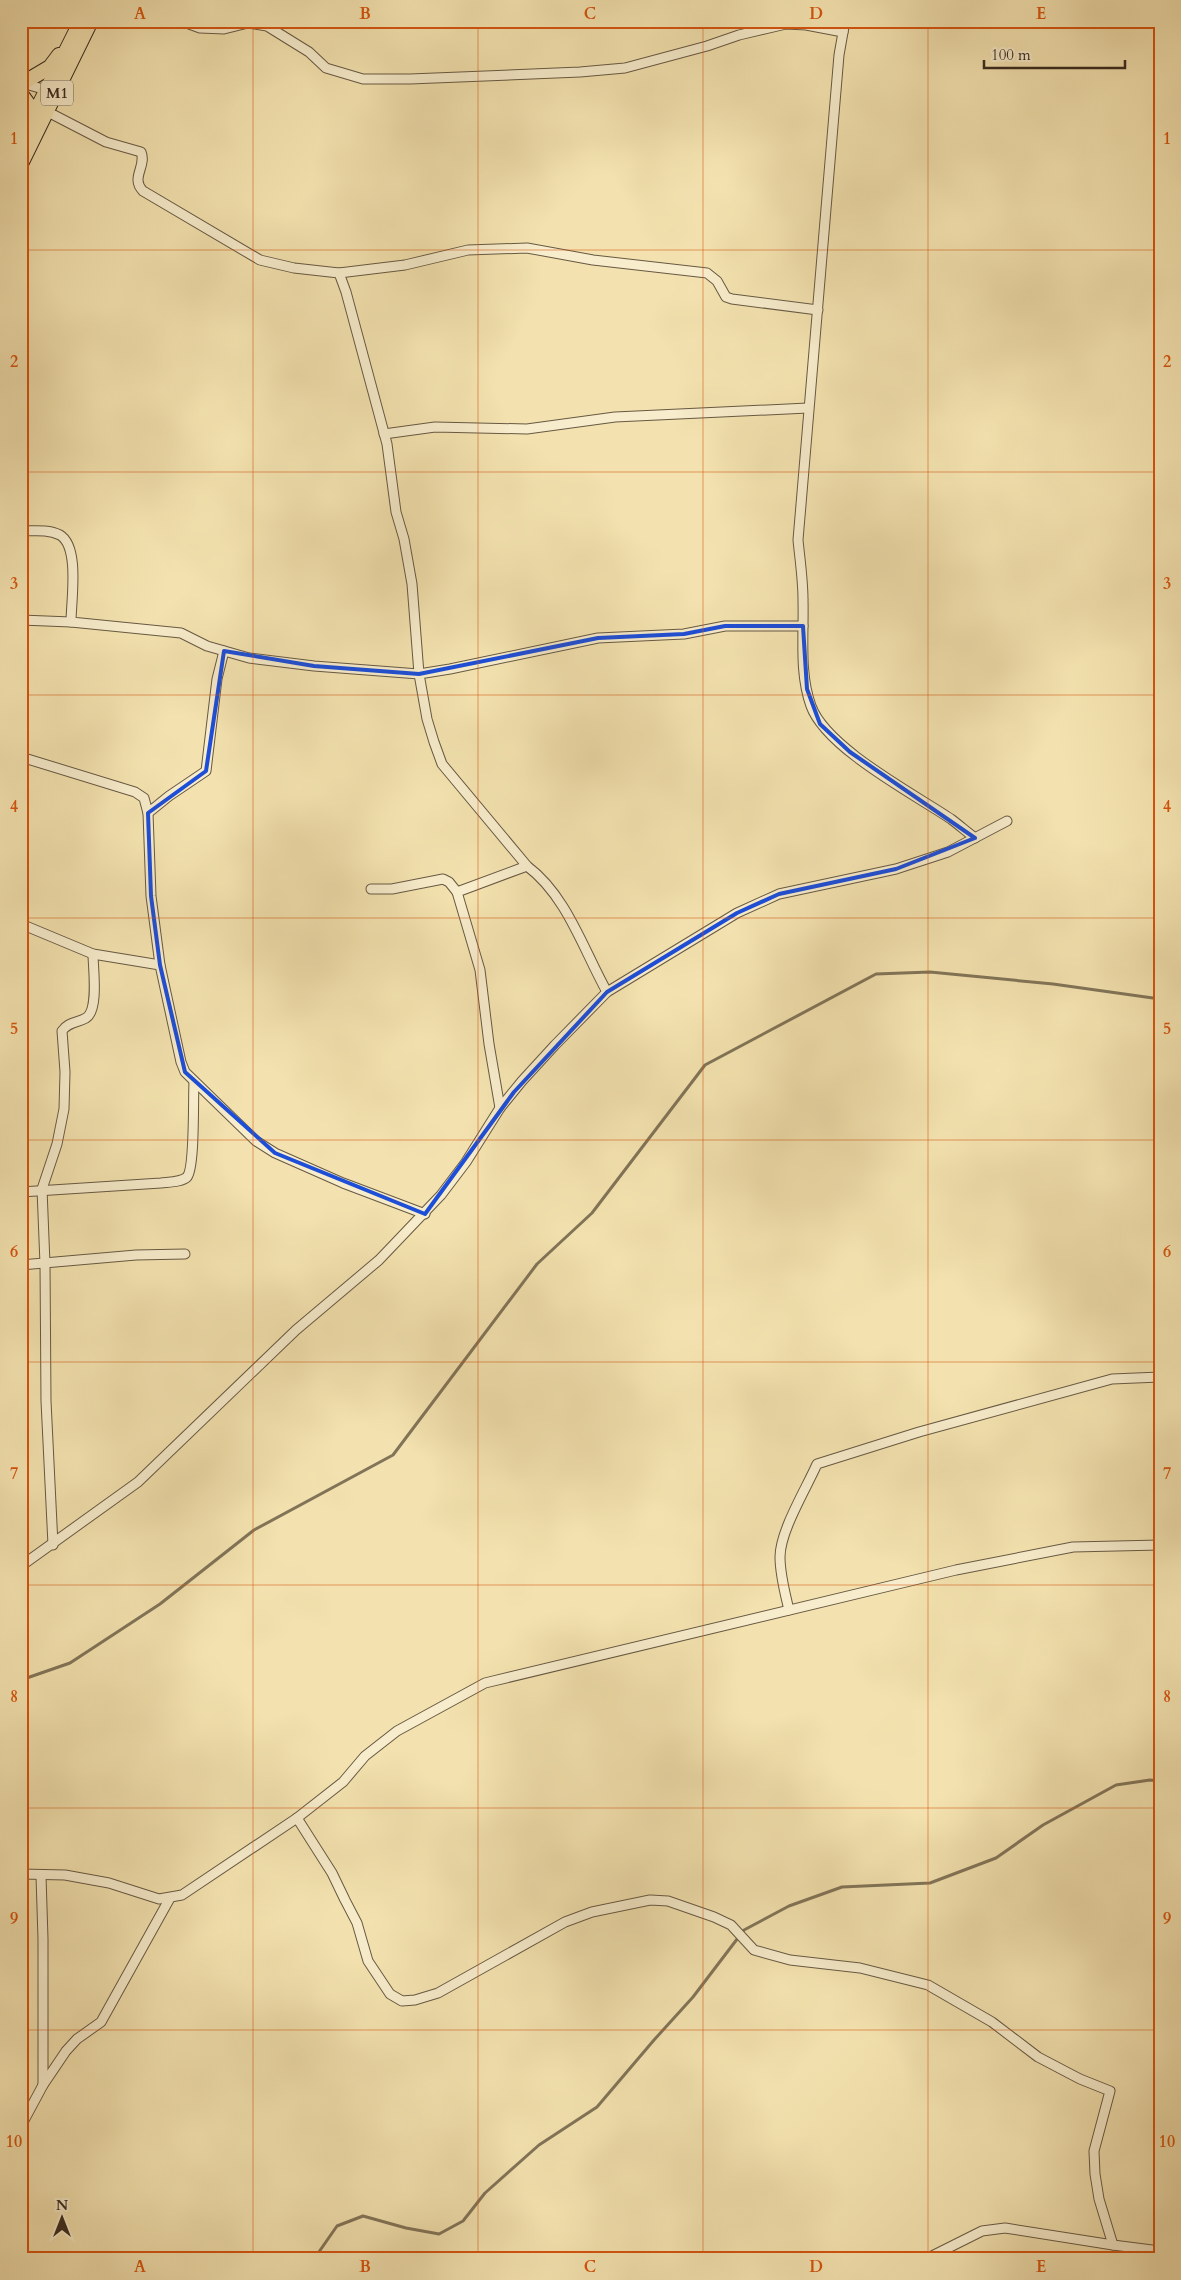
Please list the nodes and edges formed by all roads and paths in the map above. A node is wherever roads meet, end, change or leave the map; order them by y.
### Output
1 (80, 21) edge
2 (91, 21) edge
3 (181, 21) edge
4 (845, 21) edge
5 (843, 32) junction
6 (71, 38) junction
7 (22, 87) edge
8 (52, 92) junction
9 (48, 112) junction
10 (32, 121) junction
11 (21, 141) edge
12 (21, 164) edge
13 (339, 273) junction
14 (818, 310) junction
15 (808, 408) junction
16 (384, 434) junction
17 (21, 531) edge
18 (21, 620) edge
19 (70, 622) junction
20 (803, 626) junction
21 (224, 651) junction
22 (419, 674) junction
23 (21, 757) edge
24 (148, 814) junction
25 (1007, 822) dead end
26 (975, 838) junction
27 (527, 866) junction
28 (371, 889) dead end
29 (457, 892) junction
30 (21, 924) edge
31 (93, 954) junction
32 (160, 965) junction
33 (607, 992) junction
34 (194, 1082) junction
35 (500, 1108) junction
36 (42, 1190) junction
37 (21, 1192) edge
38 (425, 1214) junction
39 (185, 1254) dead end
40 (46, 1264) junction
41 (21, 1265) edge
42 (1160, 1377) edge
43 (53, 1545) junction
44 (1160, 1545) edge
45 (21, 1566) edge
46 (789, 1610) junction
47 (297, 1818) junction
48 (21, 1874) edge
49 (41, 1876) junction
50 (170, 1898) junction
51 (43, 2086) junction
52 (21, 2126) edge
53 (1113, 2245) junction
54 (1160, 2251) edge
55 (926, 2259) edge

1 - 6 highway, M1
2 - 8 highway, M1
3 - 5 street
4 - 5 street
5 - 14 street
6 - 7 highway
6 - 8 highway, M1
7 - 8 street
7 - 10 highway
8 - 9 highway, M1
8 - 10 highway, M1
9 - 12 highway, M1
9 - 13 street
10 - 11 highway, M1
13 - 14 street
13 - 16 street
14 - 15 street
15 - 16 street
15 - 20 street
16 - 22 street
17 - 19 street
18 - 19 street
19 - 21 street
20 - 22 street
20 - 26 street
21 - 22 street
21 - 24 street
22 - 27 street
23 - 24 street
24 - 32 street
25 - 26 street
26 - 33 street
27 - 29 street
27 - 33 street
28 - 29 street
29 - 35 street
30 - 31 street
31 - 32 street
31 - 36 street
32 - 34 street
33 - 35 street
34 - 36 street
34 - 38 street
35 - 38 street
36 - 37 street
36 - 40 street
38 - 43 street
39 - 40 street
40 - 41 street
40 - 43 street
42 - 46 street
43 - 45 street
44 - 46 street
46 - 47 street
47 - 50 street
47 - 53 street
48 - 49 street
49 - 50 street
49 - 51 street
50 - 51 street
51 - 52 street
53 - 54 street
53 - 55 street

